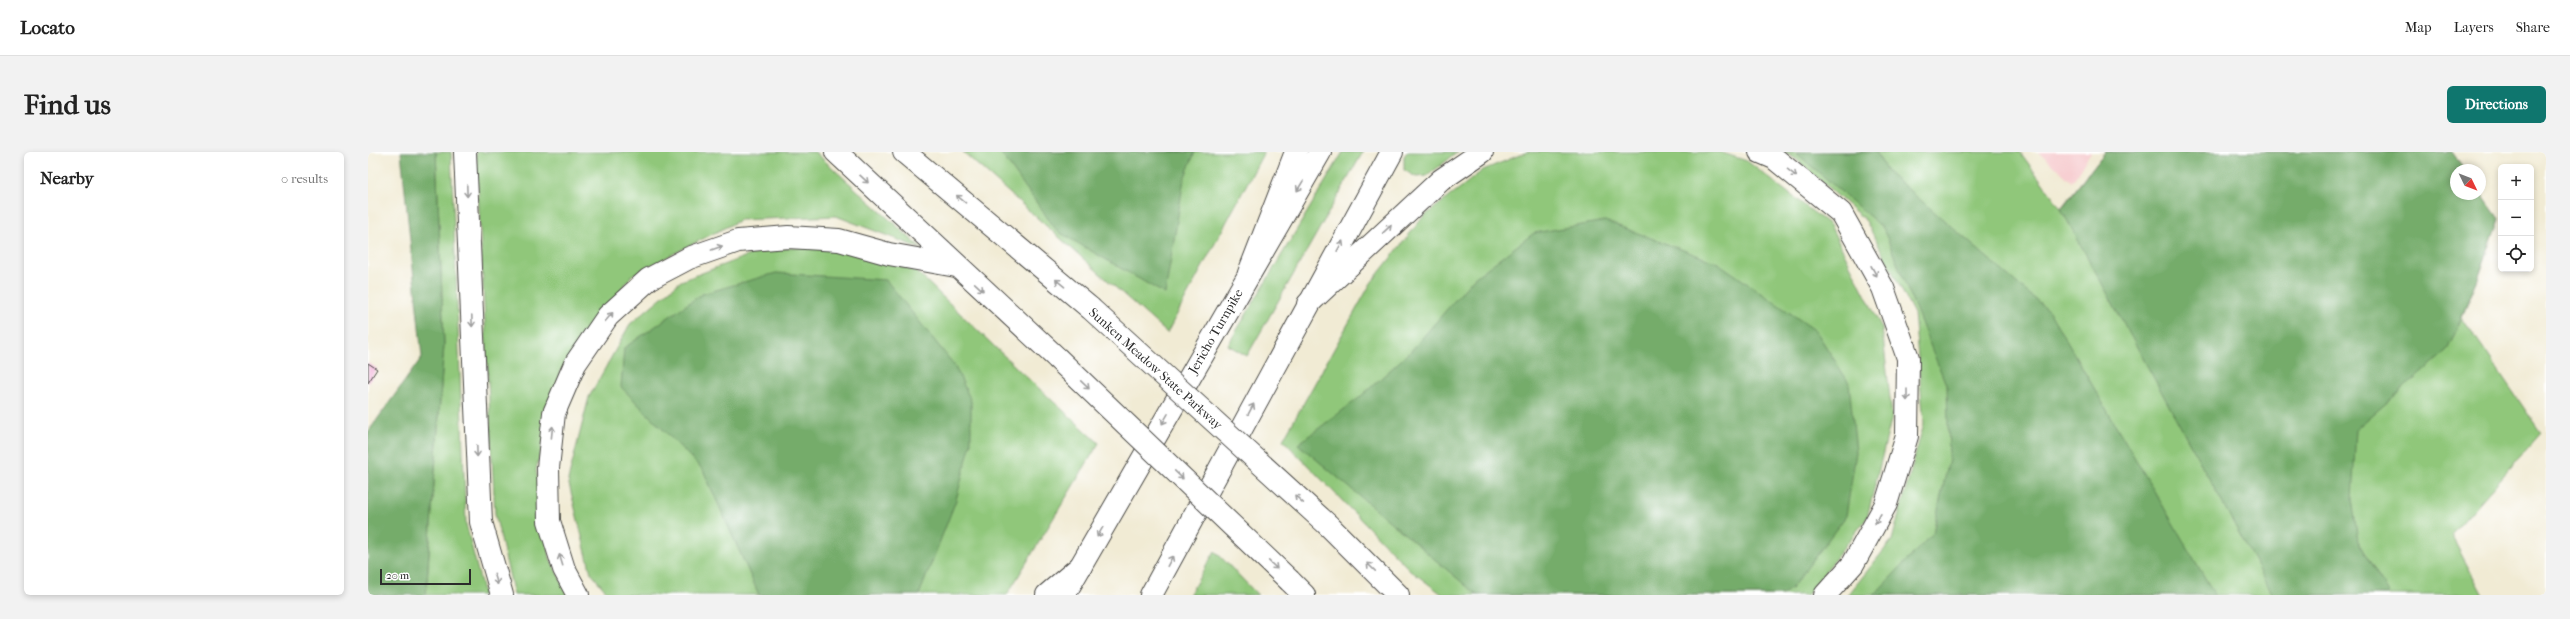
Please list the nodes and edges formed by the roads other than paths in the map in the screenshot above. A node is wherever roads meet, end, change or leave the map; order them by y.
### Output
1 (465, 152) edge
2 (836, 152) edge
3 (905, 152) edge
4 (1296, 152) edge
5 (1320, 152) edge
6 (1392, 152) edge
7 (1482, 152) edge
8 (1760, 152) edge
9 (956, 266) junction
10 (1249, 273) junction
11 (1308, 304) junction
12 (1080, 566) junction
13 (1297, 588) edge
14 (1392, 588) edge
15 (502, 595) edge
16 (578, 595) edge
17 (1048, 595) edge
18 (1064, 595) edge
19 (1151, 595) edge
20 (1407, 595) edge
21 (1826, 595) edge

1 -> 15 main road
2 -> 9 main road
14 -> 3 main road, Sunken Meadow State Parkway, bridge
4 - 10 main road
5 -> 10 main road, Jericho Turnpike
11 -> 6 main road
11 -> 7 main road
8 -> 21 main road
9 -> 13 main road, bridge
16 -> 9 main road
10 -> 12 main road, Jericho Turnpike
19 -> 11 main road
12 - 17 main road
12 - 18 main road, Jericho Turnpike
14 - 20 main road, Sunken Meadow State Parkway

